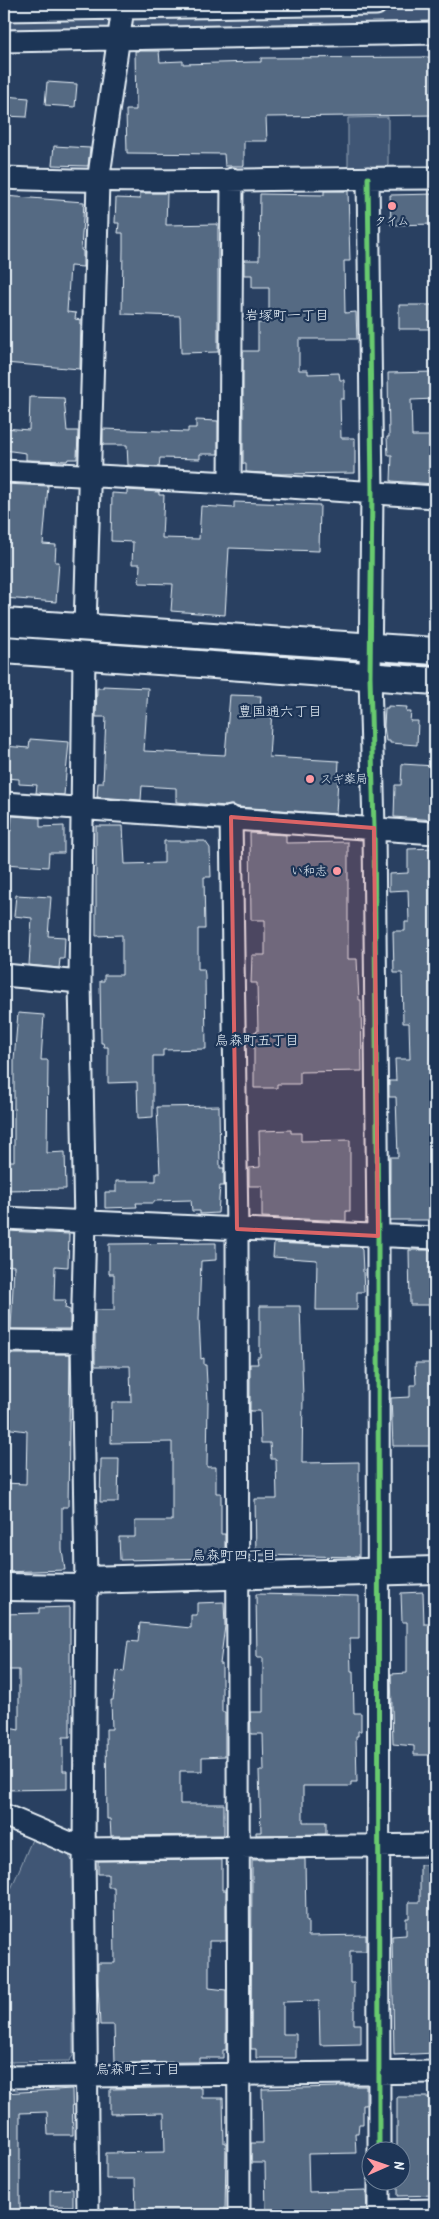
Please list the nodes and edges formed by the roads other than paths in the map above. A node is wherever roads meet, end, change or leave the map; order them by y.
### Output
1 (376, 4) edge
2 (34, 7) edge
3 (123, 8) junction
4 (4, 10) edge
5 (435, 33) edge
6 (118, 39) junction
7 (4, 42) edge
8 (4, 178) edge
9 (368, 178) junction
10 (435, 178) edge
11 (232, 179) junction
12 (98, 182) junction
13 (4, 471) edge
14 (90, 476) junction
15 (230, 482) junction
16 (372, 493) junction
17 (435, 498) edge
18 (4, 622) edge
19 (84, 628) junction
20 (370, 646) junction
21 (4, 650) edge
22 (435, 651) edge
23 (84, 656) junction
24 (370, 676) junction
25 (435, 681) edge
26 (4, 803) edge
27 (81, 809) junction
28 (231, 817) junction
29 (374, 828) junction
30 (435, 833) edge
31 (4, 975) edge
32 (80, 982) junction
33 (4, 1218) edge
34 (85, 1222) junction
35 (237, 1229) junction
36 (378, 1236) junction
37 (435, 1238) edge
38 (4, 1341) edge
39 (82, 1342) junction
40 (435, 1570) edge
41 (377, 1571) junction
42 (236, 1575) junction
43 (86, 1584) junction
44 (4, 1587) edge
45 (4, 1815) edge
46 (435, 1845) edge
47 (380, 1846) junction
48 (237, 1847) junction
49 (84, 1849) junction
50 (379, 2072) junction
51 (435, 2072) edge
52 (239, 2074) junction
53 (87, 2076) junction
54 (4, 2078) edge
55 (379, 2142) edge
56 (379, 2192) edge
57 (435, 2210) edge
58 (379, 2213) edge
59 (88, 2215) edge
60 (239, 2215) edge

1 - 3 street
2 - 3 street
2 - 4 street
3 - 6 street
5 - 6 street
6 - 7 street
6 - 12 street
8 - 12 street
9 - 10 street
9 - 11 street
9 - 16 street
11 - 12 street
11 - 15 street
12 - 14 street
13 - 14 street
14 - 15 street
14 - 19 street
15 - 16 street
16 - 17 street
16 - 20 street
18 - 19 street
19 - 20 street
20 - 22 street
20 - 24 street
21 - 23 street
23 - 24 street
23 - 27 street
24 - 25 street
24 - 29 street
26 - 27 street
27 - 28 street
27 - 32 street
28 - 29 street
28 - 35 street
29 - 30 street
29 - 36 street
31 - 32 street
32 - 34 street
33 - 34 street
34 - 35 street
34 - 39 street
35 - 36 street
35 - 42 street
36 - 37 street
36 - 41 street
38 - 39 street
39 - 43 street
40 - 41 street
41 - 42 street
41 - 47 street
42 - 43 street
42 - 48 street
43 - 44 street
43 - 49 street
45 - 49 street
46 - 47 street
47 - 48 street
47 - 50 street
48 - 49 street
48 - 52 street
49 - 53 street
50 - 51 street
50 - 52 street
50 - 55 street
52 - 53 street
52 - 60 street
53 - 54 street
53 - 59 street
56 - 58 street
57 - 58 street

